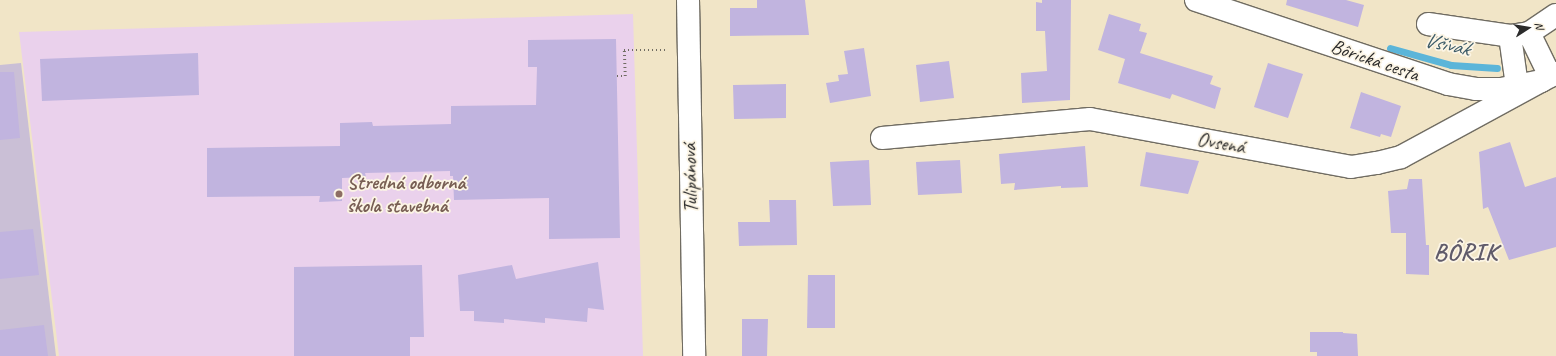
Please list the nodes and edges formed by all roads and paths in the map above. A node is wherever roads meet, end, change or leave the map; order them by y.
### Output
1 (688, 0) edge
2 (1196, 0) edge
3 (1556, 15) edge
4 (1428, 24) dead end
5 (1519, 34) junction
6 (664, 50) dead end
7 (617, 76) dead end
8 (1549, 77) edge
9 (1517, 86) junction
10 (882, 138) dead end
11 (694, 356) edge

1 - 11 street, Tulipánová
2 - 9 street, Bôrická cesta
3 - 5 street
4 - 5 street
5 - 8 street
5 - 9 street
6 - 7 path
8 - 9 street, Bôrická cesta
8 - 10 street, Ovsená

